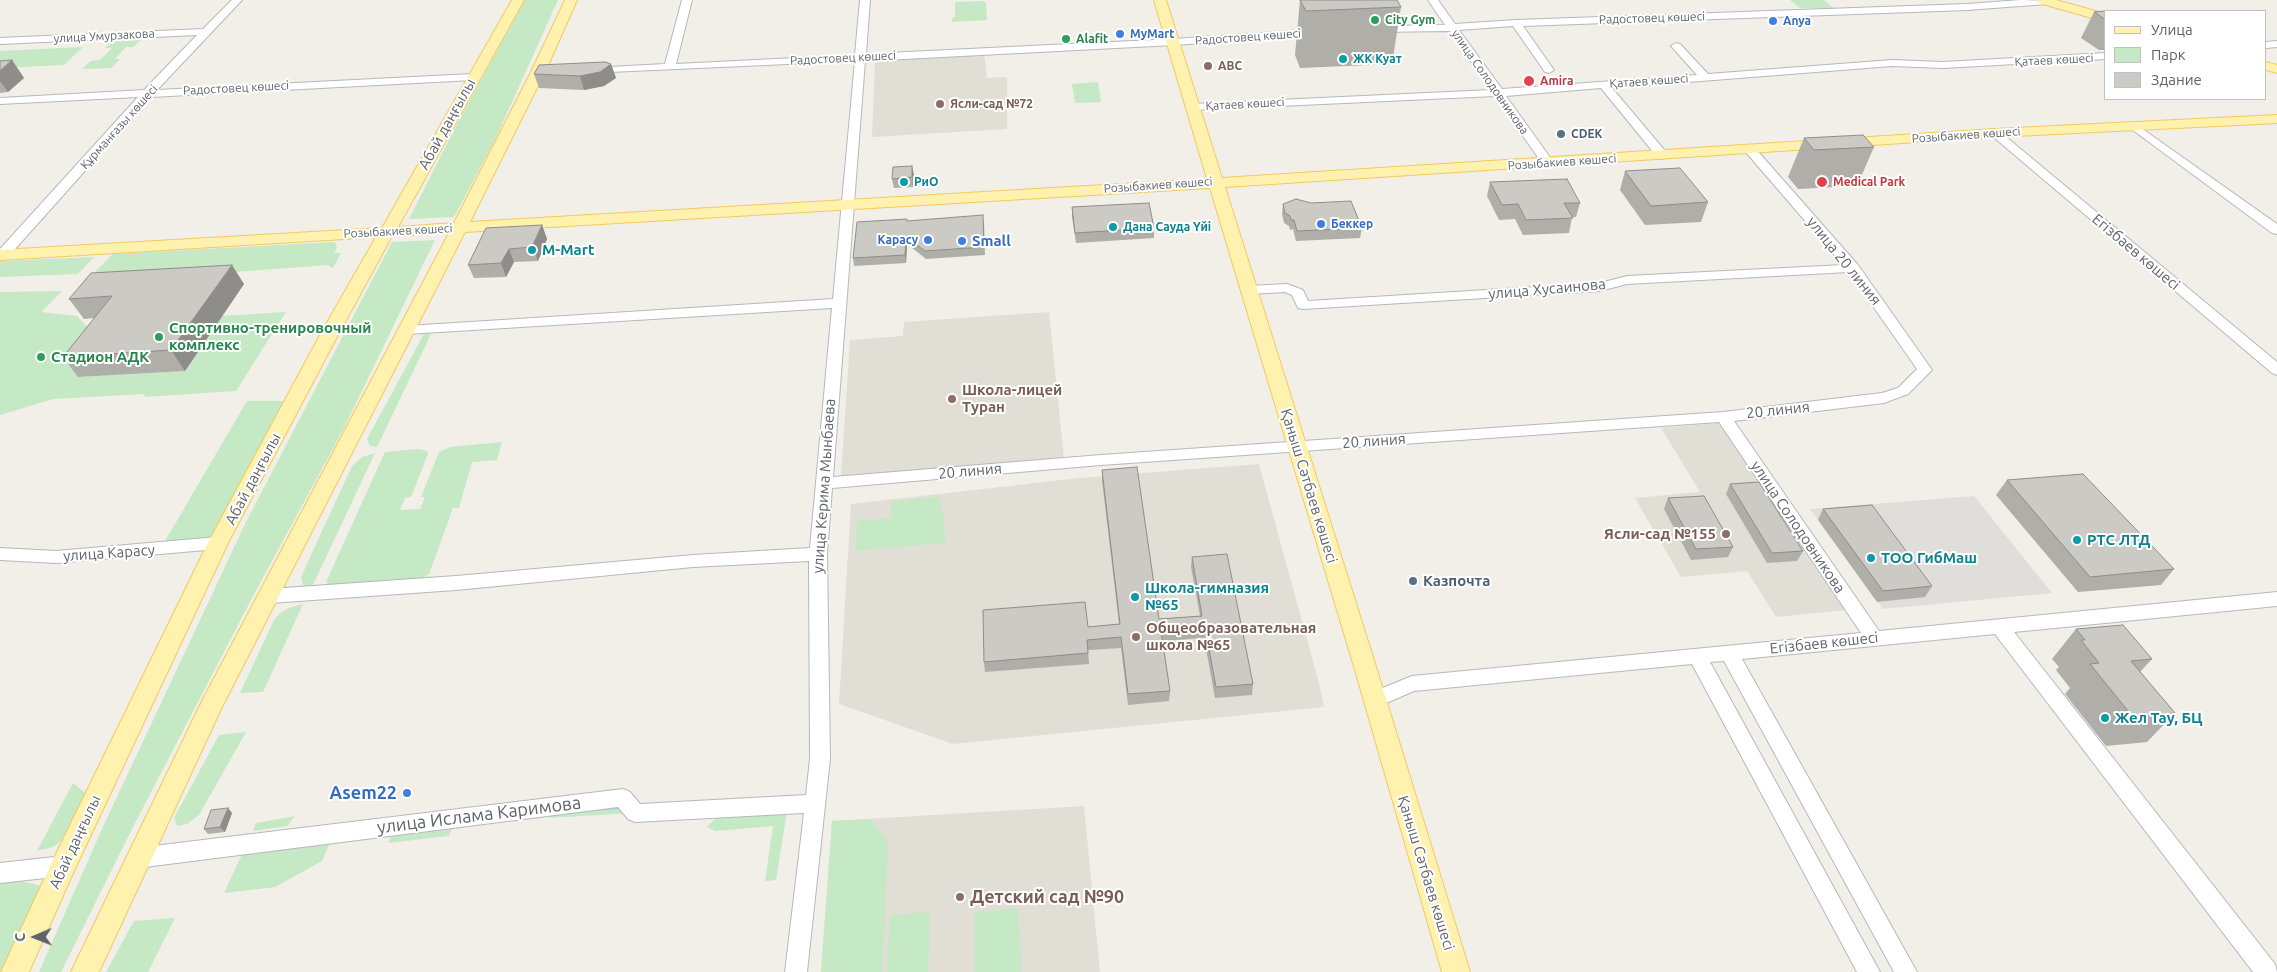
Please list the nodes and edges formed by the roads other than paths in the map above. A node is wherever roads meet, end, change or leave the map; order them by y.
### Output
1 (238, 0) edge
2 (518, 0) edge
3 (571, 0) edge
4 (687, 0) edge
5 (865, 0) edge
6 (1160, 0) edge
7 (1433, 0) edge
8 (2045, 1) edge
9 (2104, 17) edge
10 (1516, 24) junction
11 (1451, 27) junction
12 (1368, 30) edge
13 (1330, 31) edge
14 (207, 32) junction
15 (0, 41) edge
16 (1174, 42) junction
17 (1676, 46) dead end
18 (2104, 56) edge
19 (861, 57) junction
20 (670, 67) junction
21 (1550, 70) dead end
22 (578, 72) edge
23 (1705, 77) junction
24 (473, 78) junction
25 (1604, 84) junction
26 (150, 92) junction
27 (1498, 93) junction
28 (0, 101) edge
29 (1193, 107) junction
30 (2277, 119) edge
31 (2134, 126) junction
32 (1995, 133) junction
33 (1750, 150) junction
34 (1662, 155) junction
35 (1548, 163) junction
36 (1217, 182) junction
37 (848, 204) junction
38 (460, 228) junction
39 (2277, 230) edge
40 (387, 232) junction
41 (1, 255) edge
42 (1852, 268) junction
43 (1250, 290) junction
44 (838, 303) junction
45 (407, 330) junction
46 (2277, 354) edge
47 (2259, 355) junction
48 (2277, 370) edge
49 (1919, 377) joint
50 (1723, 417) junction
51 (1297, 446) junction
52 (823, 483) junction
53 (218, 543) junction
54 (0, 554) edge
55 (818, 554) junction
56 (270, 596) junction
57 (2277, 599) edge
58 (1999, 626) junction
59 (1874, 638) junction
60 (1729, 654) junction
61 (1698, 656) junction
62 (1374, 700) junction
63 (815, 803) junction
64 (138, 858) junction
65 (62, 866) junction
66 (0, 873) edge
67 (15, 972) edge
68 (84, 972) edge
69 (796, 972) edge
70 (1456, 972) edge
71 (1869, 972) edge
72 (1906, 972) edge
73 (2266, 972) edge

1 - 14 street, Құрманғазы көшесі
2 - 24 main road, Абай даңғылы
3 - 38 main road
4 - 20 street
5 - 19 street, улица Керима Мынбаева
6 - 16 main road, Қаныш Сәтбаев көшесі
7 - 11 street, улица Солодовникова
8 - 9 main road
8 - 10 street, Радостовец көшесі
10 - 11 street, Радостовец көшесі
10 - 21 street
11 - 12 street, Радостовец көшесі
11 - 27 street, улица Солодовникова
13 - 16 street, Радостовец көшесі
14 - 15 street, улица Умурзакова
14 - 26 street, Құрманғазы көшесі
16 - 19 street, Радостовец көшесі
16 - 29 main road, Қаныш Сәтбаев көшесі
17 - 23 street
18 - 23 street, Қатаев көшесі
19 - 20 street, Радостовец көшесі
19 - 37 street, улица Керима Мынбаева
20 - 22 street, Радостовец көшесі
23 - 25 street, Қатаев көшесі
24 - 26 street, Радостовец көшесі
24 - 40 main road, Абай даңғылы
25 - 27 street, Қатаев көшесі
25 - 34 street
26 - 28 street, Радостовец көшесі
26 - 41 street, Құрманғазы көшесі
27 - 29 street, Қатаев көшесі
27 - 35 street, улица Солодовникова
29 - 36 main road, Қаныш Сәтбаев көшесі
30 - 31 main road, Розыбакиев көшесі
31 - 32 main road, Розыбакиев көшесі
31 - 39 street
32 - 33 main road, Розыбакиев көшесі
32 - 47 street, Егізбаев көшесі
33 - 34 main road, Розыбакиев көшесі
33 - 42 street, улица 20 линия
34 - 35 main road, Розыбакиев көшесі
35 - 36 main road, Розыбакиев көшесі
36 - 37 main road, Розыбакиев көшесі
36 - 43 main road, Қаныш Сәтбаев көшесі
37 - 38 main road, Розыбакиев көшесі
37 - 44 street, улица Керима Мынбаева
38 - 40 main road, Розыбакиев көшесі
38 - 45 main road
40 - 41 main road, Розыбакиев көшесі
40 - 53 main road, Абай даңғылы
42 - 43 street, улица Хусаинова
42 - 49 street, улица 20 линия
43 - 51 main road, Қаныш Сәтбаев көшесі
44 - 45 street
44 - 52 street, улица Керима Мынбаева
45 - 56 main road
46 - 47 street
47 - 48 street, Егізбаев көшесі
49 - 50 street, 20 линия
50 - 51 street, 20 линия
50 - 59 street, улица Солодовникова
51 - 52 street, 20 линия
51 - 62 main road, Қаныш Сәтбаев көшесі
52 - 55 street, улица Керима Мынбаева
53 - 54 street, улица Карасу
53 - 65 main road, Абай даңғылы
55 - 56 street
55 - 63 street, улица Керима Мынбаева
56 - 64 main road
57 - 58 street, Егізбаев көшесі
58 - 59 street, Егізбаев көшесі
58 - 73 street
59 - 60 street, Егізбаев көшесі
60 - 61 street, Егізбаев көшесі
60 - 72 street
61 - 62 street, Егізбаев көшесі
61 - 71 street
62 - 70 main road, Қаныш Сәтбаев көшесі
63 - 64 street, улица Ислама Каримова
63 - 69 street, улица Керима Мынбаева
64 - 68 main road
65 - 66 street
65 - 67 main road, Абай даңғылы

